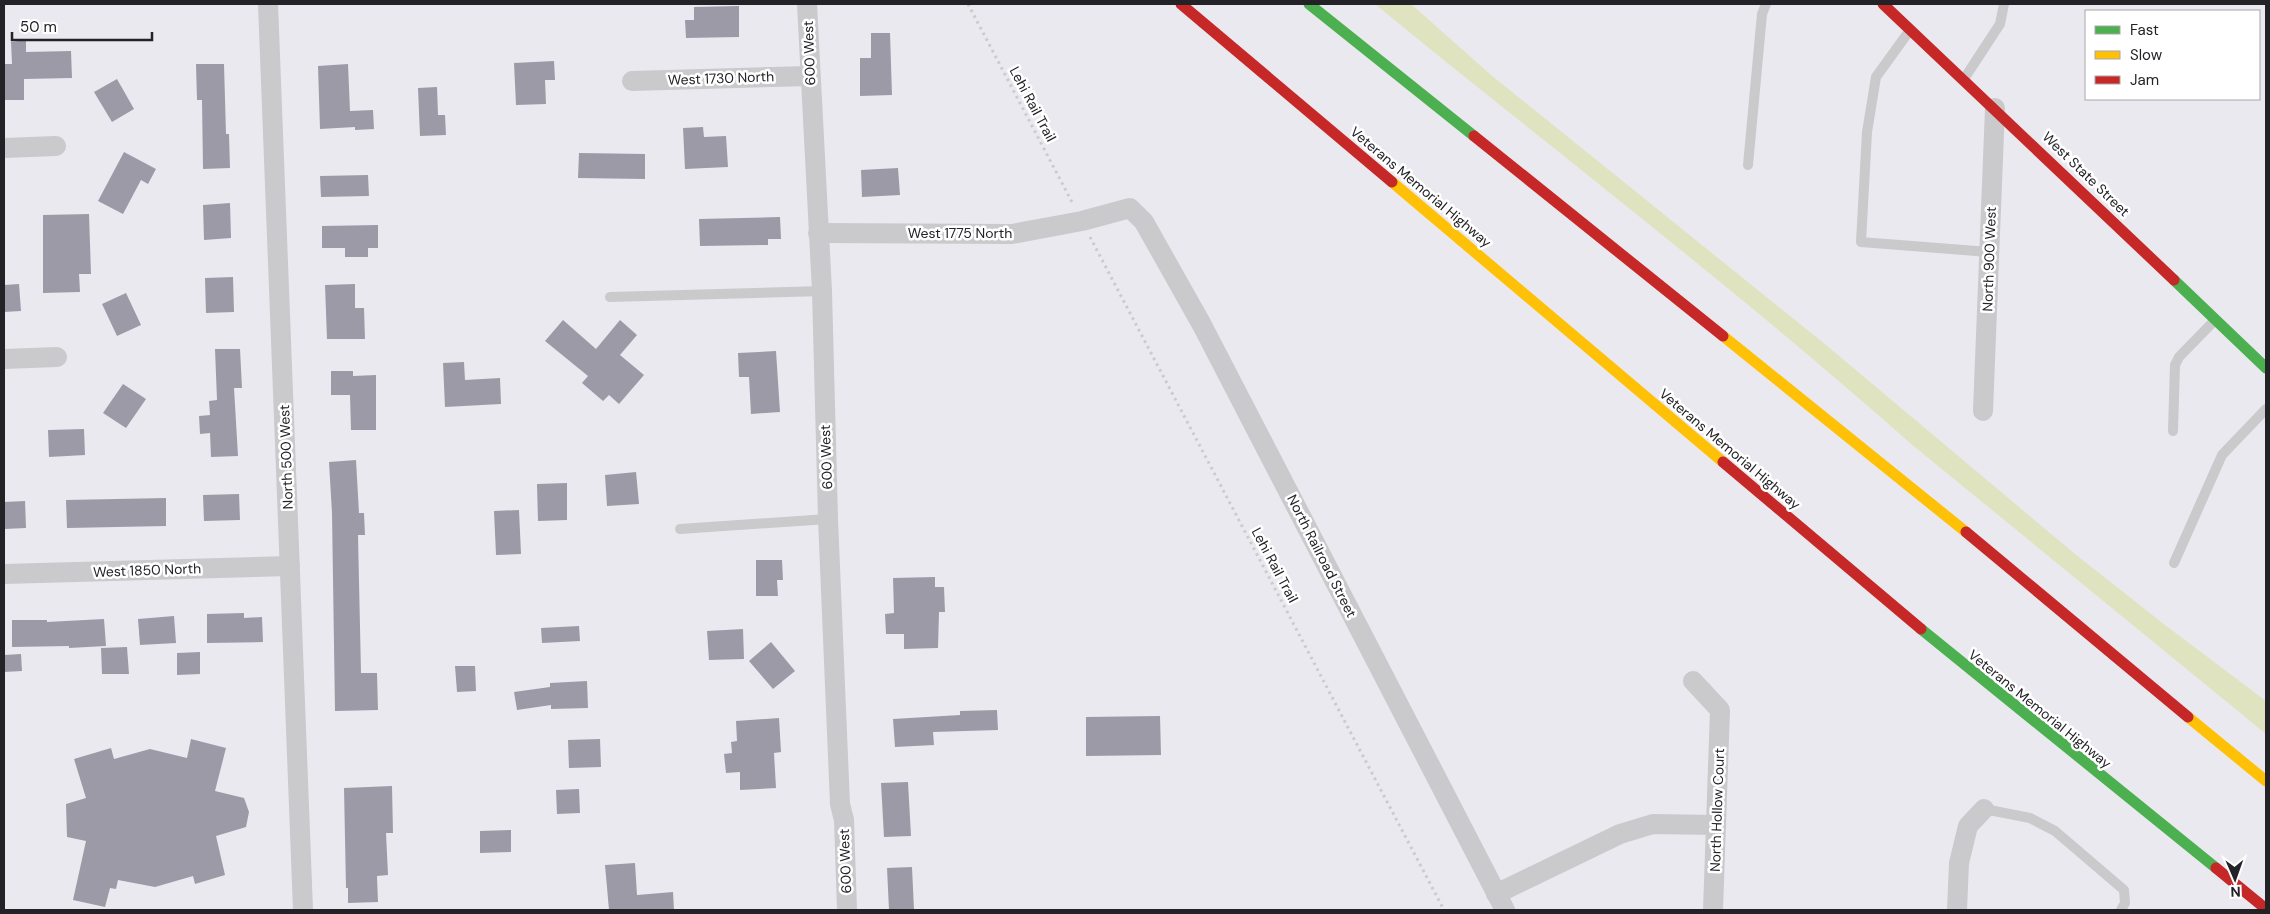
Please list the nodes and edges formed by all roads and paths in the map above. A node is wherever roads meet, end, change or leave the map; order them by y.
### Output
1 (268, 4) edge
2 (807, 4) edge
3 (968, 4) edge
4 (1180, 4) edge
5 (1309, 4) edge
6 (1766, 4) edge
7 (1883, 4) edge
8 (2004, 4) edge
9 (1910, 29) junction
10 (810, 76) junction
11 (1964, 79) junction
12 (632, 81) dead end
13 (1995, 108) junction
14 (56, 146) dead end
15 (4, 148) edge
16 (1748, 165) dead end
17 (1074, 206) dead end
18 (1130, 208) joint
19 (1086, 229) dead end
20 (818, 233) junction
21 (1989, 252) junction
22 (822, 291) junction
23 (610, 297) dead end
24 (2216, 320) junction
25 (57, 357) dead end
26 (4, 359) edge
27 (2266, 368) edge
28 (2266, 409) edge
29 (1983, 410) dead end
30 (2173, 431) dead end
31 (828, 519) junction
32 (680, 529) dead end
33 (2174, 563) dead end
34 (290, 566) junction
35 (4, 574) edge
36 (1693, 681) dead end
37 (2266, 781) edge
38 (1984, 810) joint
39 (1716, 825) junction
40 (1501, 902) edge
41 (303, 910) edge
42 (847, 910) edge
43 (1444, 910) edge
44 (1714, 910) edge
45 (1957, 910) edge
46 (2121, 910) edge
47 (2266, 910) edge

1 - 34 street, North 500 West
2 - 10 street, 600 West
3 - 17 path, Lehi Rail Trail
4 - 47 main road, Veterans Memorial Highway
5 - 37 main road
6 - 16 lane
7 - 9 main road, West State Street
8 - 11 lane
9 - 11 main road, West State Street
9 - 21 lane
10 - 12 street, West 1730 North
10 - 20 street, 600 West
11 - 13 main road, West State Street
13 - 21 street, North 900 West
13 - 24 main road, West State Street
14 - 15 street
18 - 20 street, West 1775 North
18 - 40 street, North Railroad Street
19 - 43 path, Lehi Rail Trail
20 - 22 street, 600 West
21 - 29 street, North 900 West
22 - 23 lane
22 - 31 street, 600 West
24 - 27 main road, West State Street
24 - 30 lane
25 - 26 street
28 - 33 lane
31 - 32 lane
31 - 42 street, 600 West
34 - 35 street, West 1850 North
34 - 41 street, North 500 West
36 - 39 street, North Hollow Court
38 - 45 street
38 - 46 lane
39 - 40 street
39 - 44 street, North Hollow Court

